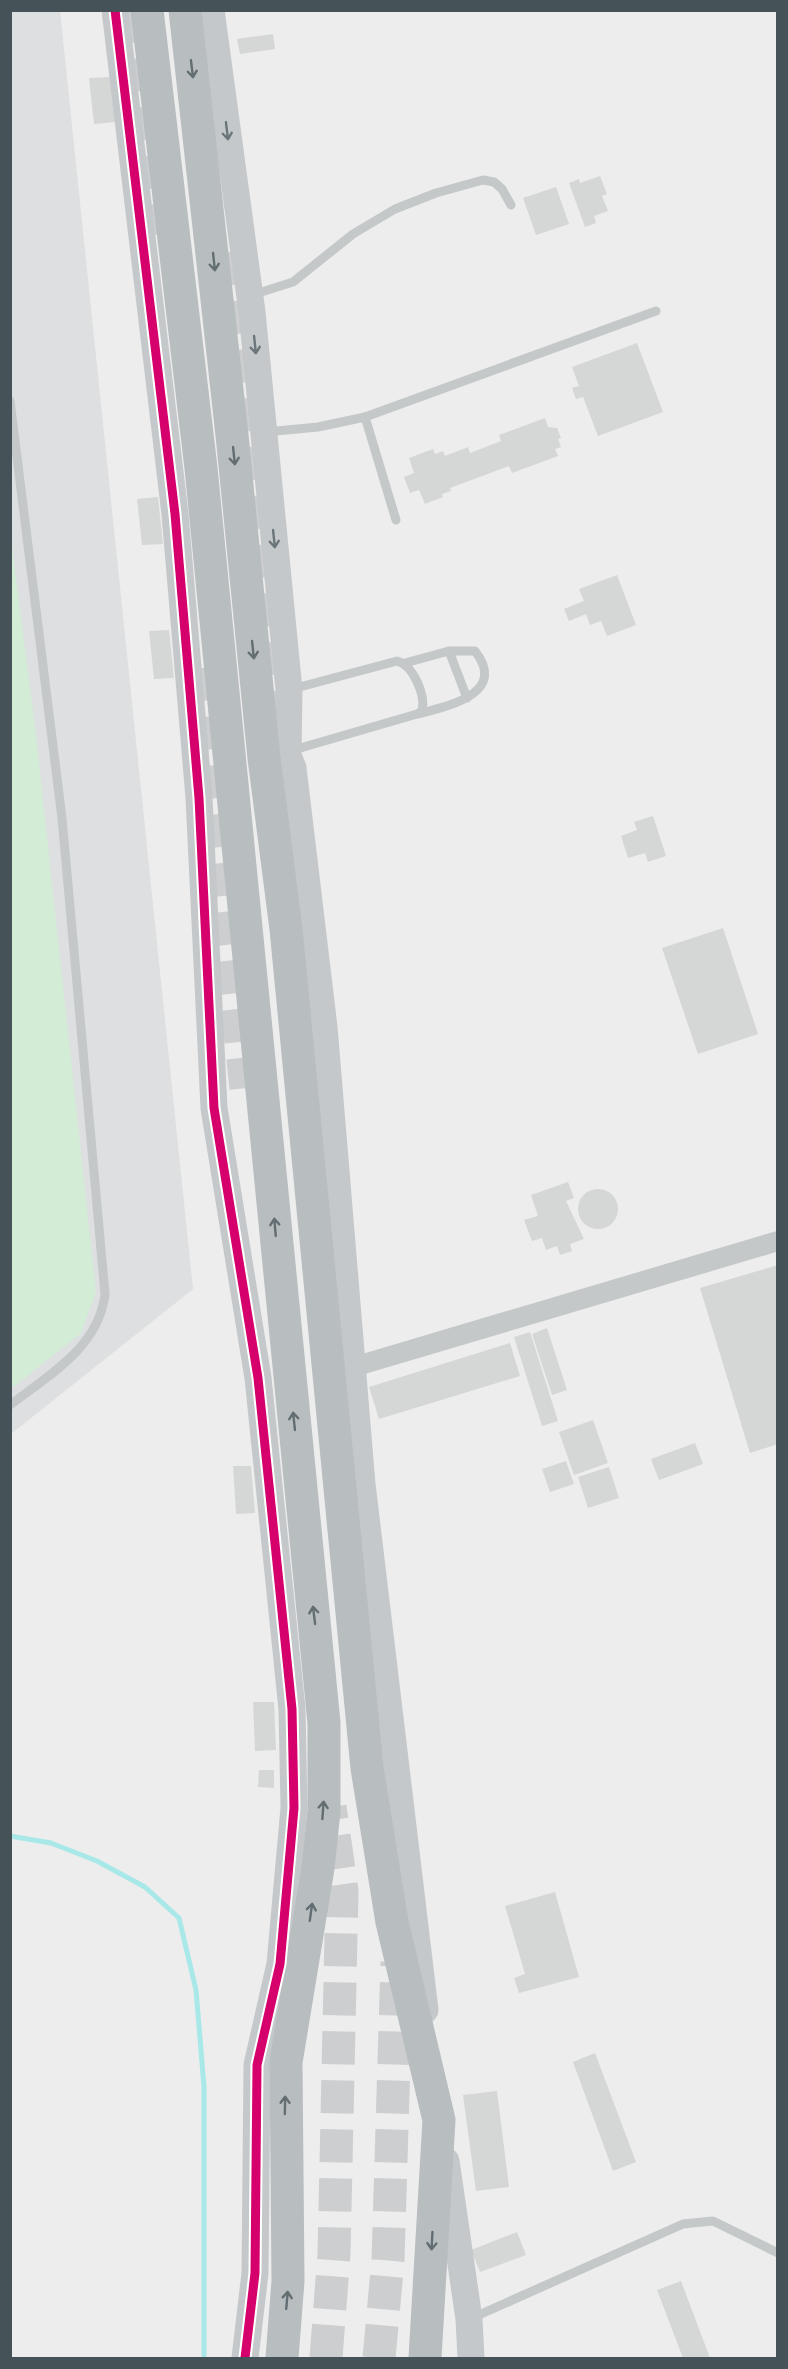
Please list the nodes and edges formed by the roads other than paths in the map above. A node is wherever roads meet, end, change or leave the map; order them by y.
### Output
1 (115, 10) edge
2 (147, 10) edge
3 (185, 10) edge
4 (212, 10) edge
5 (511, 205) dead end
6 (249, 296) junction
7 (656, 311) dead end
8 (10, 401) edge
9 (365, 417) junction
10 (264, 433) junction
11 (396, 520) dead end
12 (449, 651) junction
13 (405, 663) junction
14 (289, 690) junction
15 (466, 698) junction
16 (417, 714) junction
17 (280, 755) junction
18 (777, 1241) edge
19 (339, 1371) junction
20 (10, 1405) edge
21 (440, 2120) junction
22 (777, 2253) edge
23 (469, 2319) junction
24 (245, 2358) edge
25 (282, 2358) edge
26 (425, 2358) edge
27 (471, 2358) edge

1 - 24 street
25 -> 2 highway
3 -> 17 highway
4 -> 6 street
5 - 6 lane
6 -> 10 street
7 - 9 lane
8 - 20 lane
9 - 10 lane
9 - 11 lane
10 -> 14 street
12 - 13 lane
12 - 15 lane
12 - 15 lane
13 - 14 lane
13 - 16 lane
14 - 17 street
15 - 16 lane
16 - 17 lane
17 - 19 highway
18 - 19 street
19 - 21 highway
21 - 23 street
21 -> 26 highway
22 - 23 lane
23 - 27 street

